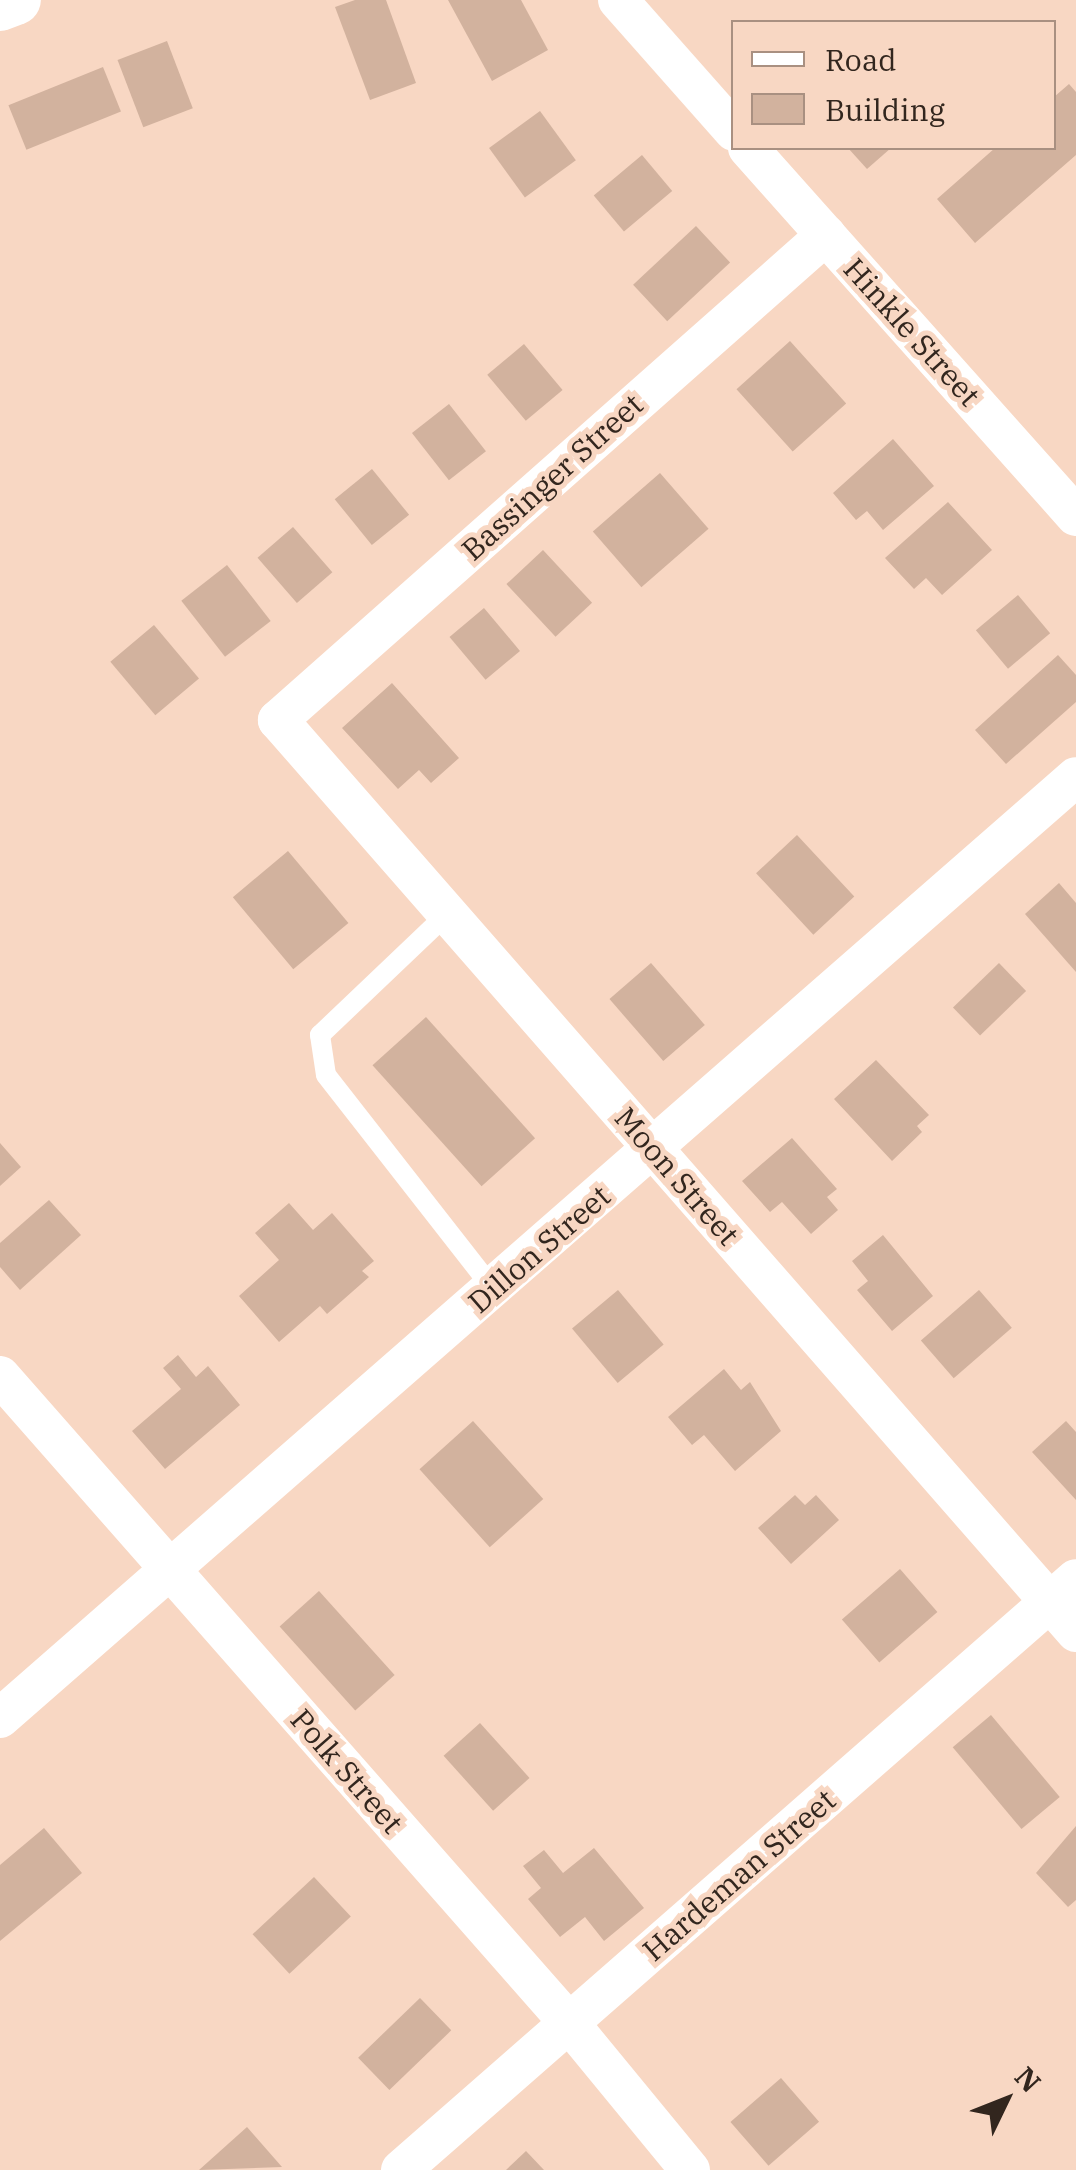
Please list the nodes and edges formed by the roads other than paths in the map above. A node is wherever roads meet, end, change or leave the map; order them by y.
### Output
1 (16, 0) edge
2 (618, 0) edge
3 (0, 6) edge
4 (731, 128) edge
5 (750, 150) edge
6 (826, 235) junction
7 (1076, 516) edge
8 (278, 720) joint
9 (1076, 777) edge
10 (446, 915) junction
11 (654, 1149) junction
12 (494, 1289) junction
13 (0, 1376) edge
14 (170, 1570) junction
15 (1063, 1590) edge
16 (1076, 1632) edge
17 (0, 1718) edge
18 (570, 2024) junction
19 (401, 2170) edge
20 (690, 2170) edge

1 - 3 street
2 - 4 street
5 - 6 street, Hinkle Street
6 - 7 street, Hinkle Street
6 - 8 street, Bassinger Street
8 - 10 street, Moon Street
9 - 11 street, Dillon Street
10 - 11 street, Moon Street
10 - 12 lane
11 - 12 street, Dillon Street
11 - 15 street, Moon Street
12 - 14 street, Dillon Street
13 - 14 street, Polk Street
14 - 17 street, Dillon Street
14 - 18 street, Polk Street
15 - 16 street, Moon Street
15 - 18 street, Hardeman Street
18 - 19 street, Hardeman Street
18 - 20 street, Polk Street

